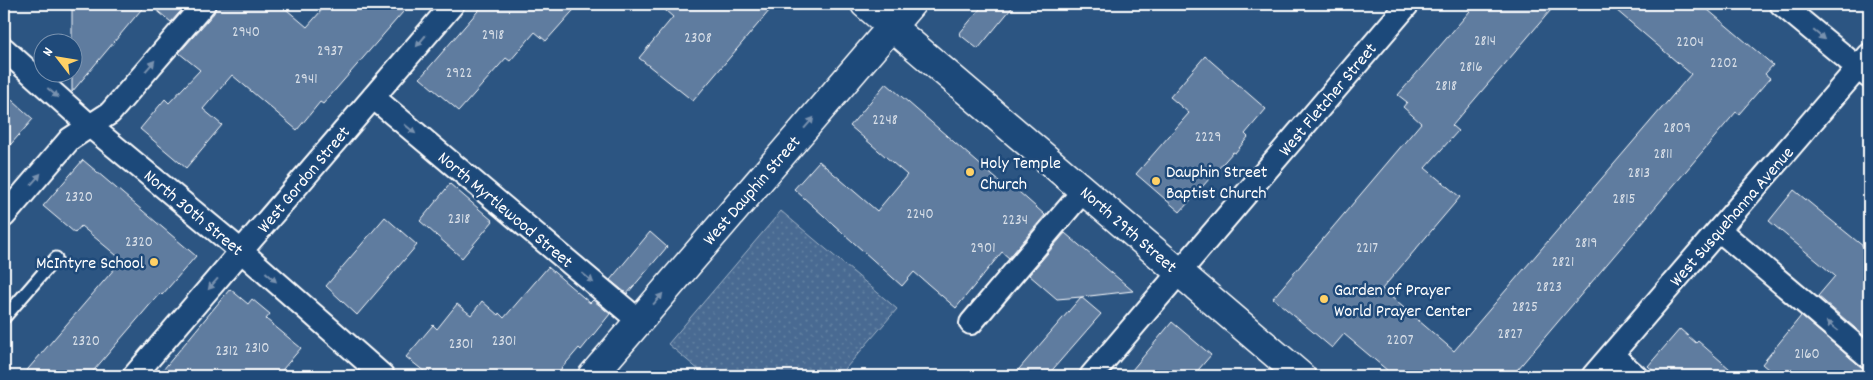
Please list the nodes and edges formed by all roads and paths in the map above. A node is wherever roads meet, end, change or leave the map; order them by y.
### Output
1 (204, 4) edge
2 (453, 4) edge
3 (865, 4) edge
4 (910, 4) edge
5 (1408, 4) edge
6 (1781, 4) edge
7 (892, 26) junction
8 (4, 49) edge
9 (1866, 66) edge
10 (373, 97) junction
11 (90, 126) junction
12 (1084, 190) junction
13 (4, 216) edge
14 (1719, 230) junction
15 (241, 251) junction
16 (56, 258) dead end
17 (1179, 272) junction
18 (4, 318) edge
19 (639, 321) junction
20 (971, 322) dead end
21 (1612, 356) junction
22 (1869, 357) edge
23 (134, 376) edge
24 (383, 376) edge
25 (592, 376) edge
26 (1091, 376) edge
27 (1301, 376) edge
28 (1593, 376) edge
29 (1636, 376) edge

11 -> 1 street
2 -> 10 street, West Gordon Street
3 - 7 street, North 29th Street
4 - 7 street, West Dauphin Street
5 - 17 street, West Fletcher Street
6 -> 9 street
7 - 12 street, North 29th Street
19 -> 7 street, West Dauphin Street
8 -> 11 street, North 30th Street
9 - 14 street, West Susquehanna Avenue
10 - 15 street, West Gordon Street
10 -> 19 street, North Myrtlewood Street
13 -> 11 street
11 - 15 street, North 30th Street
12 - 17 street, North 29th Street
12 - 20 street
14 - 21 street, West Susquehanna Avenue
22 -> 14 street
15 -> 23 street, West Gordon Street
15 -> 24 street, North 30th Street
16 - 18 lane
17 - 26 street, West Fletcher Street
17 - 27 street, North 29th Street
19 - 25 street, West Dauphin Street
21 - 28 street, West Susquehanna Avenue
21 - 29 street

